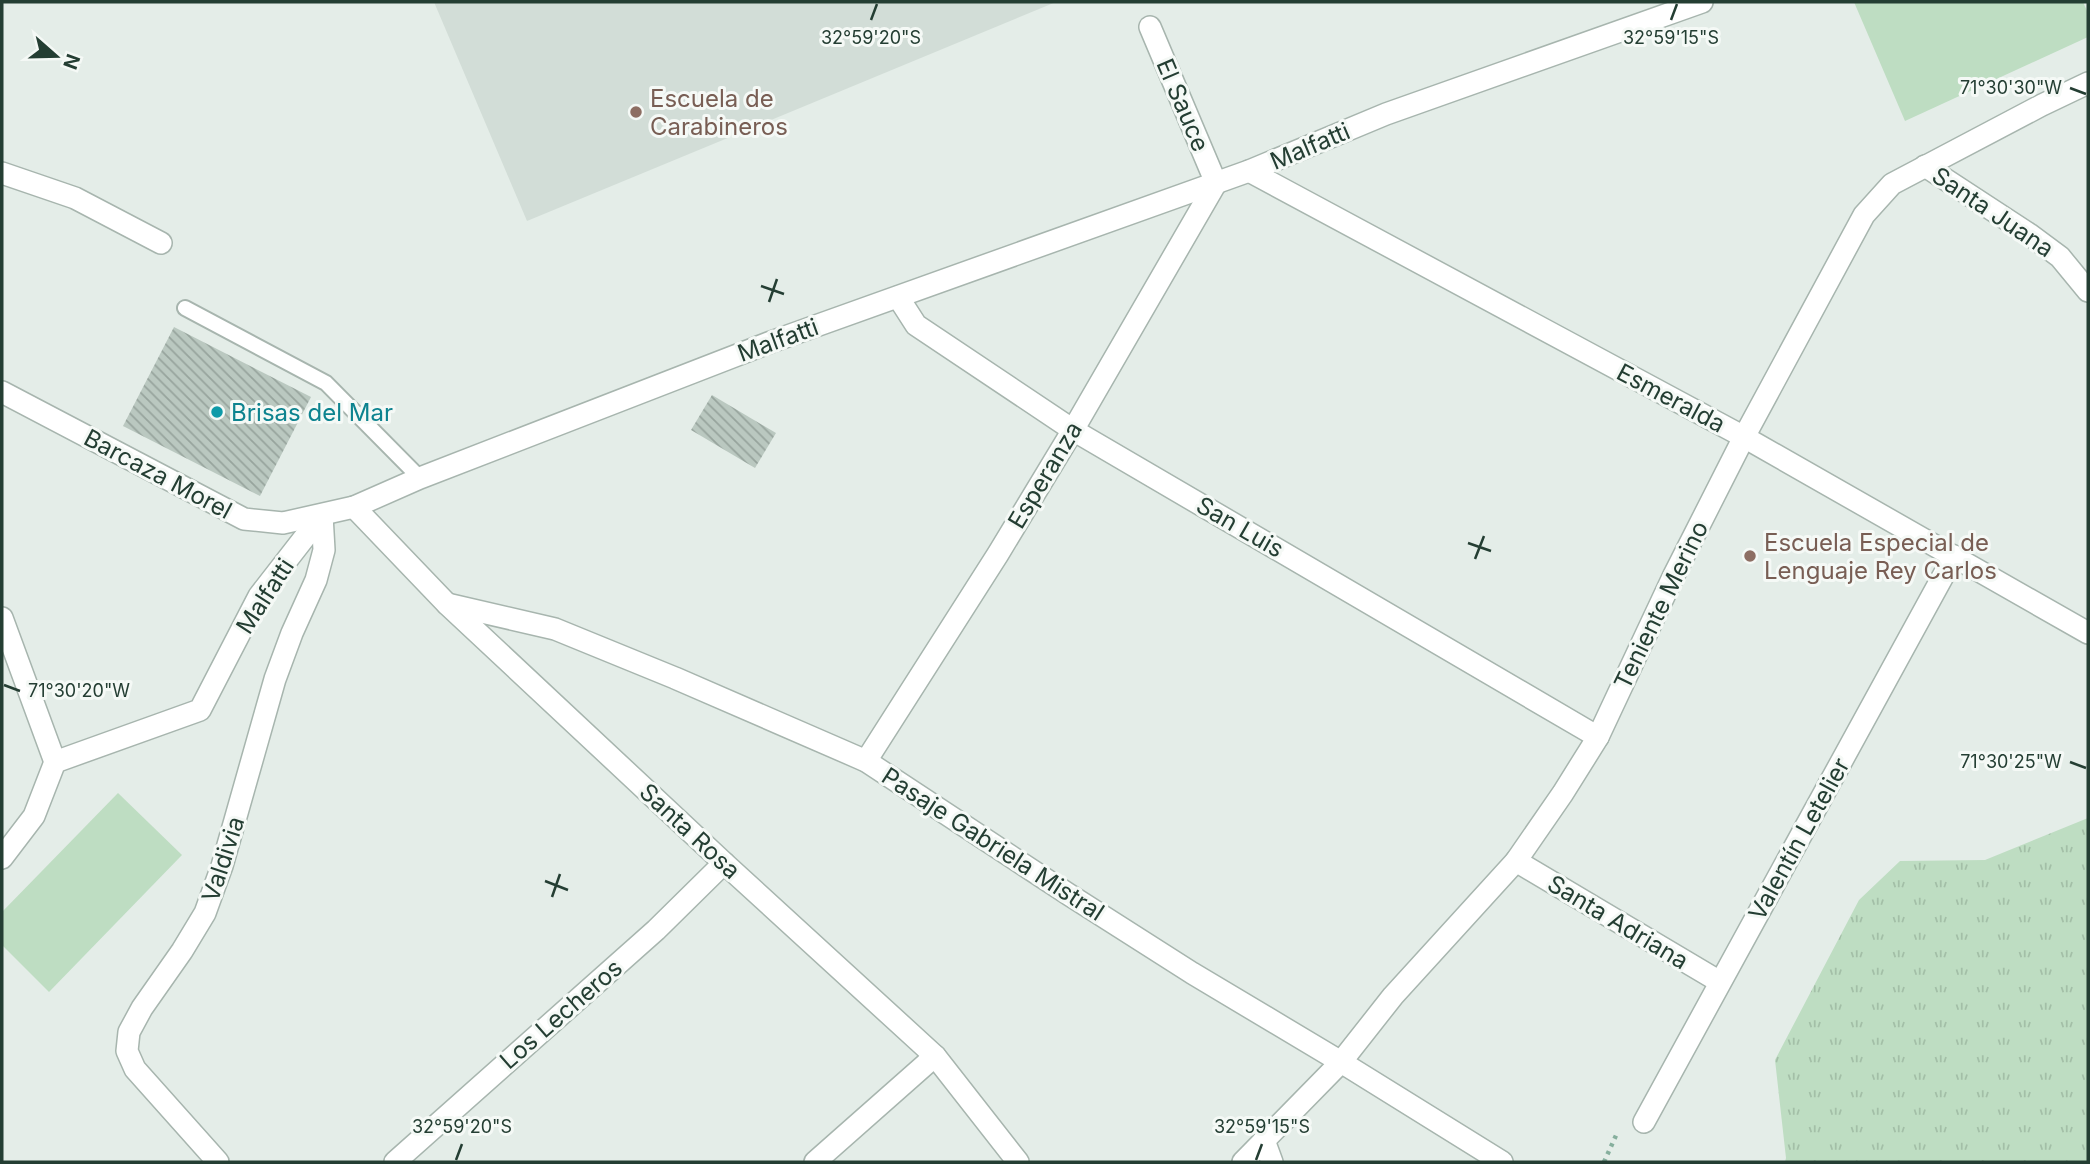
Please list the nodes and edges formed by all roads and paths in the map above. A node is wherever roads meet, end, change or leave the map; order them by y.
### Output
1 (1702, 2) edge
2 (1150, 27) dead end
3 (2088, 83) edge
4 (1925, 166) junction
5 (1249, 171) junction
6 (2, 173) edge
7 (1216, 183) junction
8 (161, 243) dead end
9 (2088, 291) edge
10 (898, 297) junction
11 (185, 307) dead end
12 (2, 392) edge
13 (1073, 430) junction
14 (1744, 437) junction
15 (420, 478) junction
16 (354, 507) junction
17 (322, 515) junction
18 (1954, 556) junction
19 (447, 604) junction
20 (2, 618) edge
21 (2088, 633) edge
22 (1598, 737) junction
23 (866, 761) junction
24 (55, 762) junction
25 (2, 858) edge
26 (1516, 861) junction
27 (724, 863) junction
28 (1720, 982) junction
29 (936, 1056) junction
30 (1341, 1062) junction
31 (1644, 1122) dead end
32 (1264, 1140) junction
33 (218, 1162) edge
34 (395, 1162) edge
35 (815, 1162) edge
36 (1018, 1162) edge
37 (1243, 1162) edge
38 (1272, 1162) edge
39 (1502, 1162) edge

1 - 5 street, Malfatti
2 - 7 street, El Sauce
3 - 4 street, Teniente Merino
4 - 9 street, Santa Juana
4 - 14 street, Teniente Merino
5 - 7 street, Malfatti
5 - 14 street, Esmeralda
6 - 8 street
7 - 10 street, Malfatti
7 - 13 street, Esperanza
10 - 13 street, San Luis
10 - 15 street, Malfatti
11 - 15 lane
12 - 17 street, Barcaza Morel
13 - 22 street, San Luis
13 - 23 street, Esperanza
14 - 18 street, Esmeralda
14 - 22 street, Teniente Merino
15 - 16 street, Malfatti
16 - 17 street, Malfatti
16 - 19 street, Santa Rosa
17 - 24 street, Malfatti
17 - 33 street, Valdivia
18 - 21 street, Esmeralda
18 - 28 street, Valentín Letelier
19 - 23 street, Pasaje Gabriela Mistral
19 - 27 street, Santa Rosa
20 - 24 street
22 - 26 street, Teniente Merino
23 - 30 street, Pasaje Gabriela Mistral
24 - 25 street
26 - 28 street, Santa Adriana
26 - 30 street, Teniente Merino
27 - 29 street, Santa Rosa
27 - 34 street, Los Lecheros
28 - 31 street, Valentín Letelier
29 - 35 street
29 - 36 street, Santa Rosa
30 - 32 street, Teniente Merino
30 - 39 street, Pasaje Gabriela Mistral
32 - 37 street, Teniente Merino
32 - 38 street

